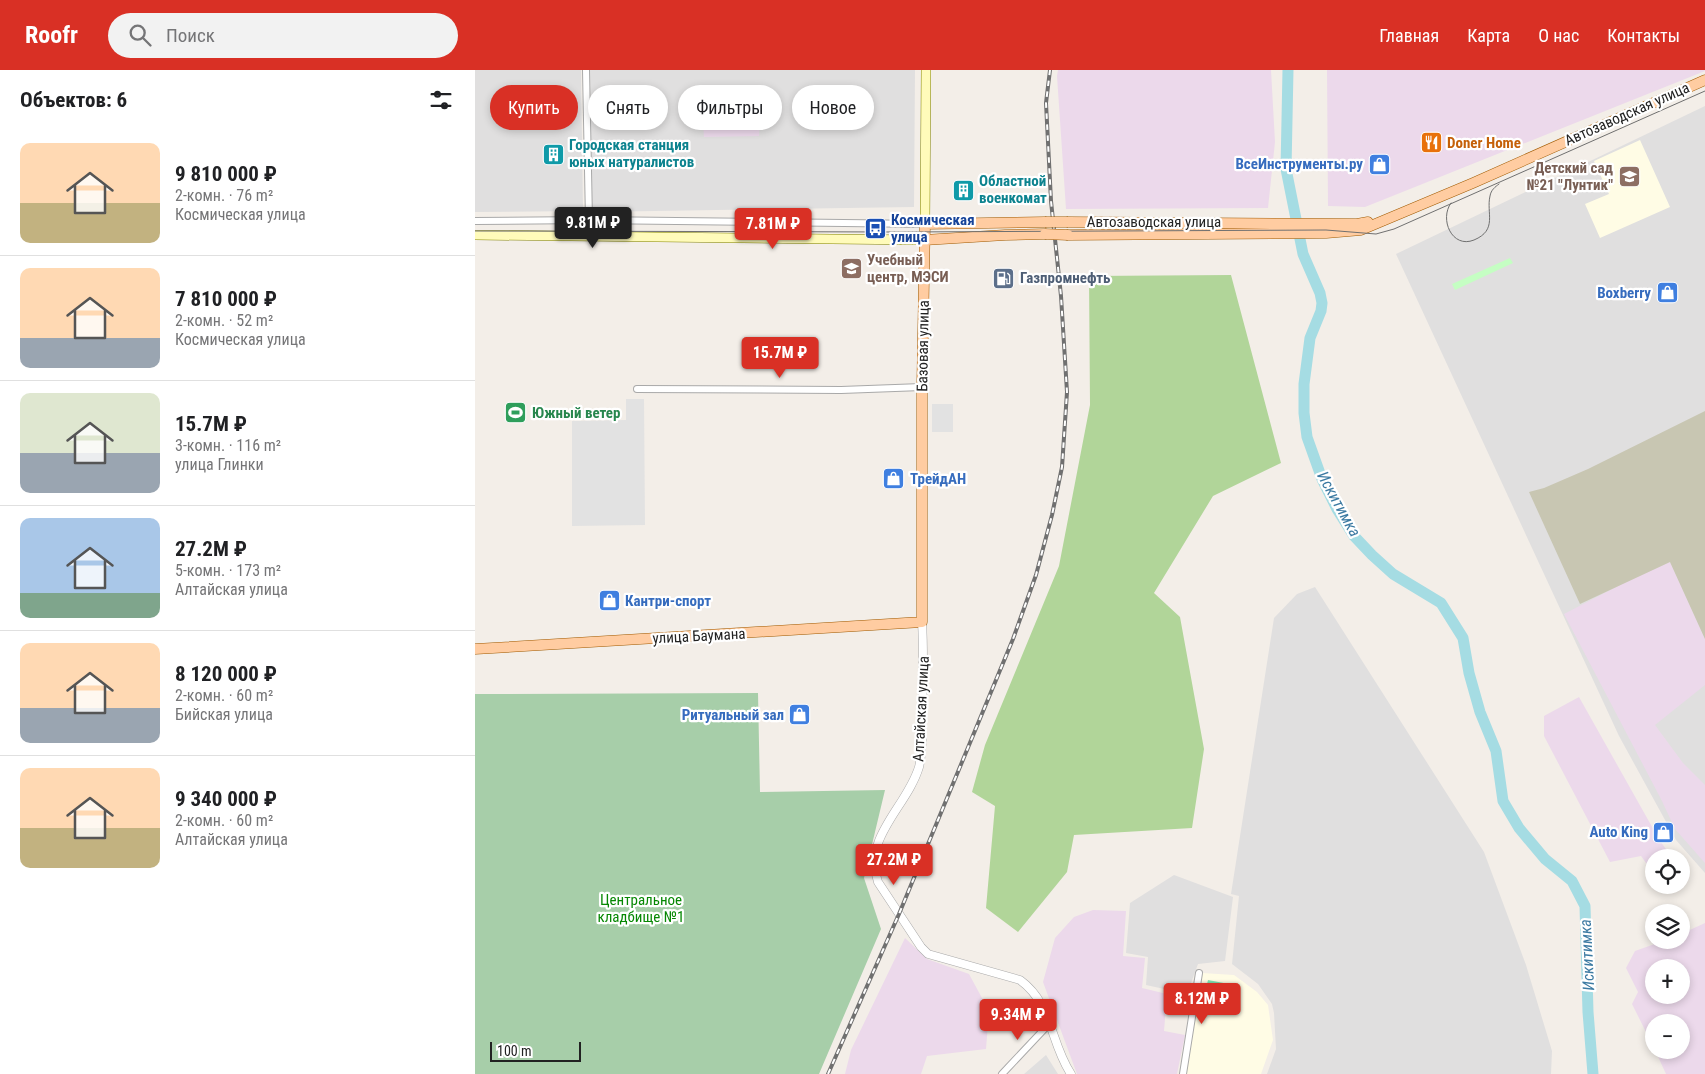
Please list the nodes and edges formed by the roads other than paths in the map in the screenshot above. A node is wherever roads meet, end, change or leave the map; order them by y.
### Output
1 (586, 70) edge
2 (927, 70) edge
3 (1705, 80) edge
4 (589, 220) junction
5 (475, 221) edge
6 (925, 224) junction
7 (1327, 228) junction
8 (475, 235) edge
9 (924, 240) junction
10 (922, 387) junction
11 (637, 388) dead end
12 (923, 622) junction
13 (475, 649) edge
14 (1199, 972) dead end
15 (1050, 1023) junction
16 (1003, 1074) edge
17 (1071, 1074) edge
18 (1183, 1074) edge

1 - 4 street
2 - 6 main road, Базовая улица
3 - 7 main road, Автозаводская улица
4 - 5 street
4 - 6 street
6 - 7 main road, Автозаводская улица, bridge
6 - 9 main road, Базовая улица
7 - 9 main road, Автозаводская улица, bridge
8 - 9 main road
9 - 10 main road, Базовая улица
10 - 11 street
10 - 12 main road, Базовая улица
12 - 13 main road, улица Баумана
12 - 15 street, Алтайская улица
14 - 18 street
15 - 16 street
15 - 17 street, Алтайская улица

